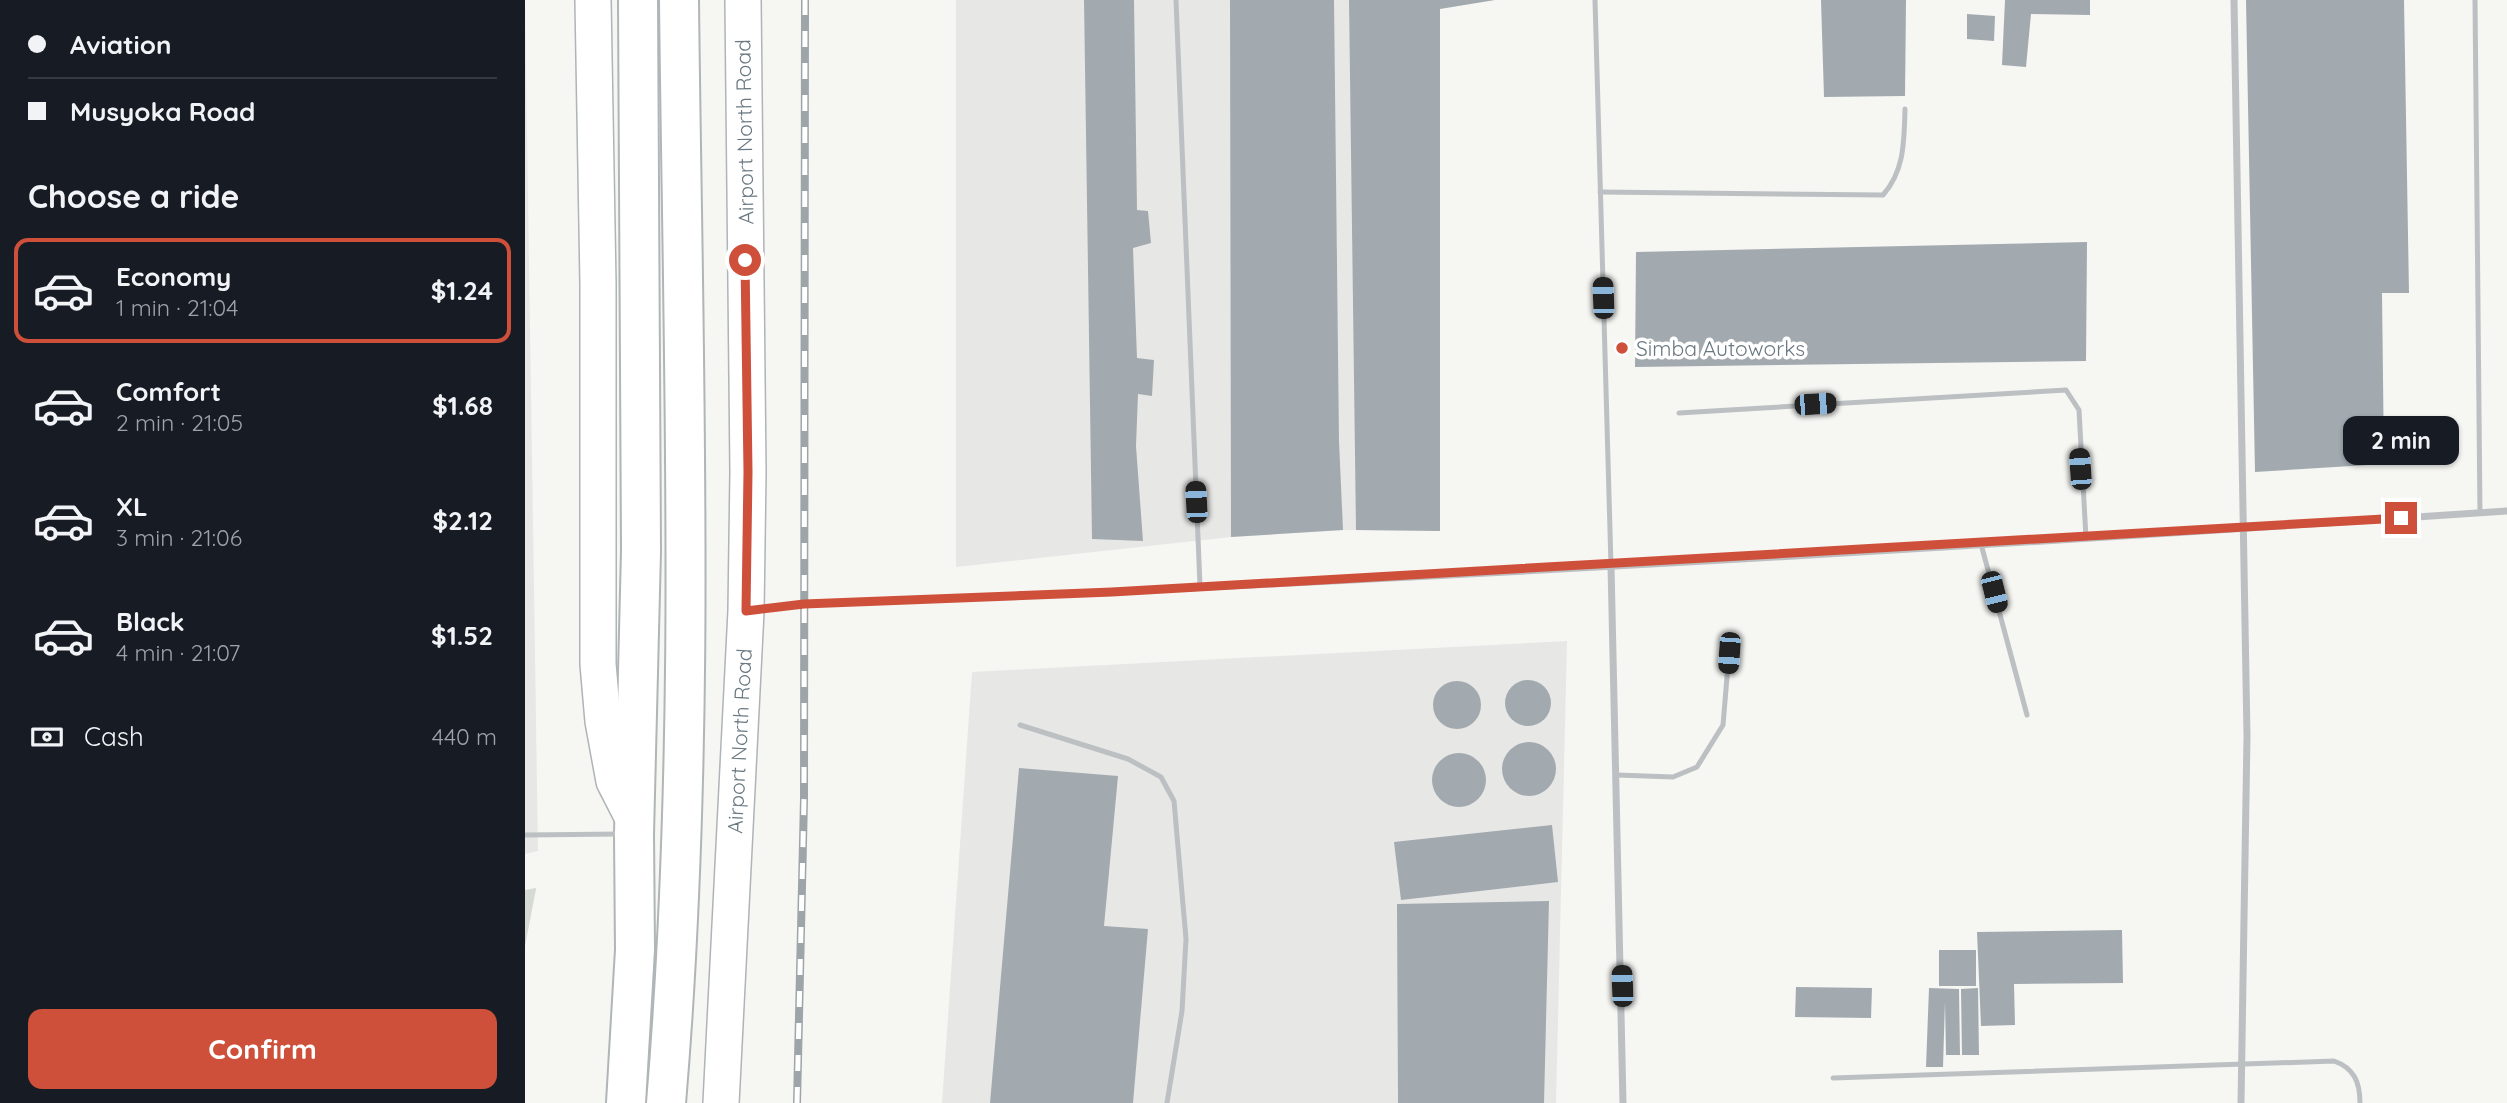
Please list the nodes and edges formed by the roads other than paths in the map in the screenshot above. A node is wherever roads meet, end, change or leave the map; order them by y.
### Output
1 (593, 0) edge
2 (638, 0) edge
3 (679, 0) edge
4 (743, 0) edge
5 (1176, 0) edge
6 (1595, 0) edge
7 (2234, 0) edge
8 (2475, 0) edge
9 (1905, 108) dead end
10 (1600, 192) junction
11 (1679, 413) dead end
12 (2507, 511) edge
13 (2480, 513) junction
14 (2242, 529) junction
15 (2086, 538) junction
16 (1981, 544) junction
17 (1611, 565) junction
18 (1200, 586) junction
19 (746, 611) junction
20 (1729, 653) dead end
21 (2027, 716) dead end
22 (1020, 725) dead end
23 (1617, 775) junction
24 (635, 828) junction
25 (525, 835) edge
26 (2241, 1063) junction
27 (1833, 1078) dead end
28 (626, 1103) edge
29 (666, 1103) edge
30 (721, 1103) edge
31 (1167, 1103) edge
32 (1623, 1103) edge
33 (2241, 1103) edge
34 (2360, 1103) edge

1 - 24 main road
2 - 24 main road
3 - 29 main road
4 - 19 main road, Airport North Road
5 - 18 lane
6 - 10 lane
7 - 14 street
8 - 13 lane
9 - 10 lane
10 - 17 lane
11 - 15 lane
12 - 13 street
13 - 14 street
14 - 15 street
14 - 26 street
15 - 16 street
16 - 17 street
16 - 21 lane
17 - 18 street
17 - 23 street
18 - 19 street
19 - 30 main road, Airport North Road
20 - 23 lane
22 - 31 lane
23 - 32 street
24 - 25 lane
24 - 28 main road
26 - 27 lane
26 - 33 street
26 - 34 lane

